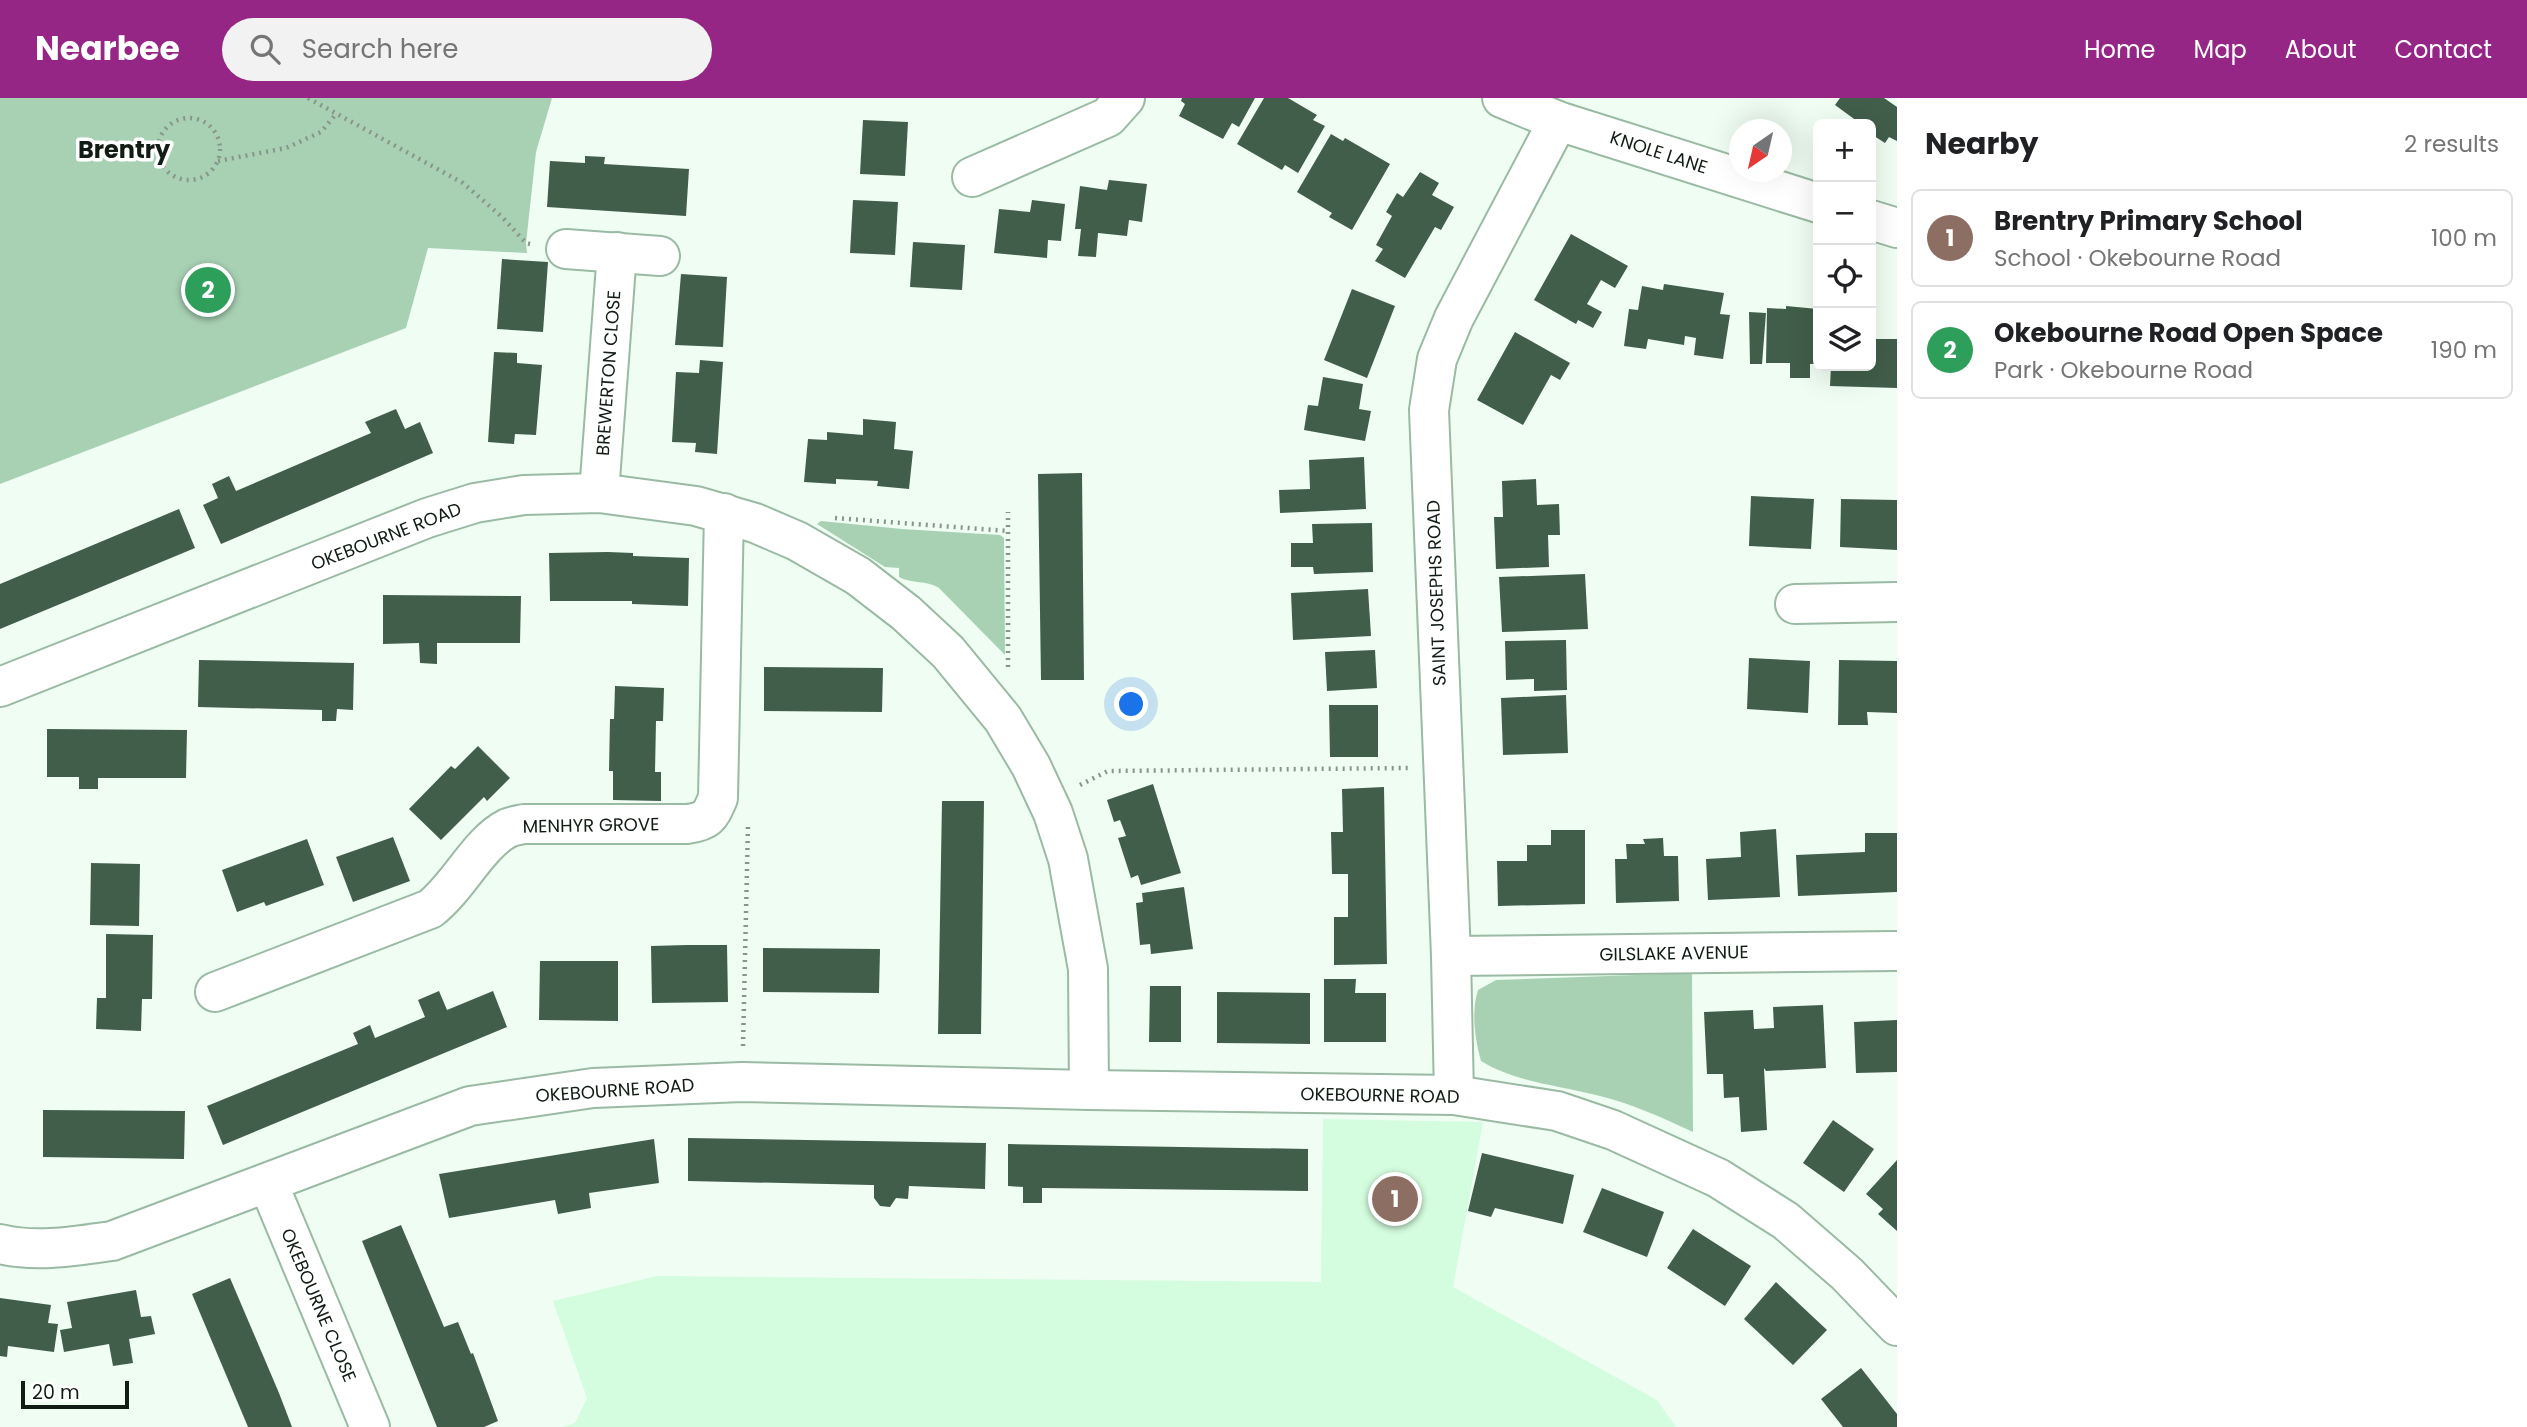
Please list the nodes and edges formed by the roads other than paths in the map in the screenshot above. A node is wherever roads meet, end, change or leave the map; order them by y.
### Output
1 (1125, 98) edge
2 (1502, 98) edge
3 (1558, 121) junction
4 (972, 177) dead end
5 (1813, 201) edge
6 (1876, 222) edge
7 (1897, 228) edge
8 (566, 249) road end
9 (617, 252) junction
10 (660, 256) dead end
11 (599, 493) junction
12 (724, 513) junction
13 (1897, 602) edge
14 (1795, 604) dead end
15 (0, 687) edge
16 (1897, 951) edge
17 (1451, 956) junction
18 (215, 992) dead end
19 (1089, 1090) junction
20 (1454, 1095) junction
21 (268, 1183) junction
22 (0, 1244) edge
23 (1897, 1326) edge
24 (370, 1427) edge

1 - 4 street
2 - 3 street, KNOLE LANE
3 - 5 street, KNOLE LANE
3 - 17 street, SAINT JOSEPHS ROAD
6 - 7 street
8 - 9 street
9 - 10 street
9 - 11 street, BREWERTON CLOSE
11 - 12 street, OKEBOURNE ROAD
11 - 15 street, OKEBOURNE ROAD
12 - 18 street, MENHYR GROVE
12 - 19 street, OKEBOURNE ROAD
13 - 14 street
16 - 17 street, GILSLAKE AVENUE
17 - 20 street, SAINT JOSEPHS ROAD
19 - 20 street, OKEBOURNE ROAD
19 - 21 street, OKEBOURNE ROAD
20 - 23 street, OKEBOURNE ROAD
21 - 22 street, OKEBOURNE ROAD
21 - 24 street, OKEBOURNE CLOSE

